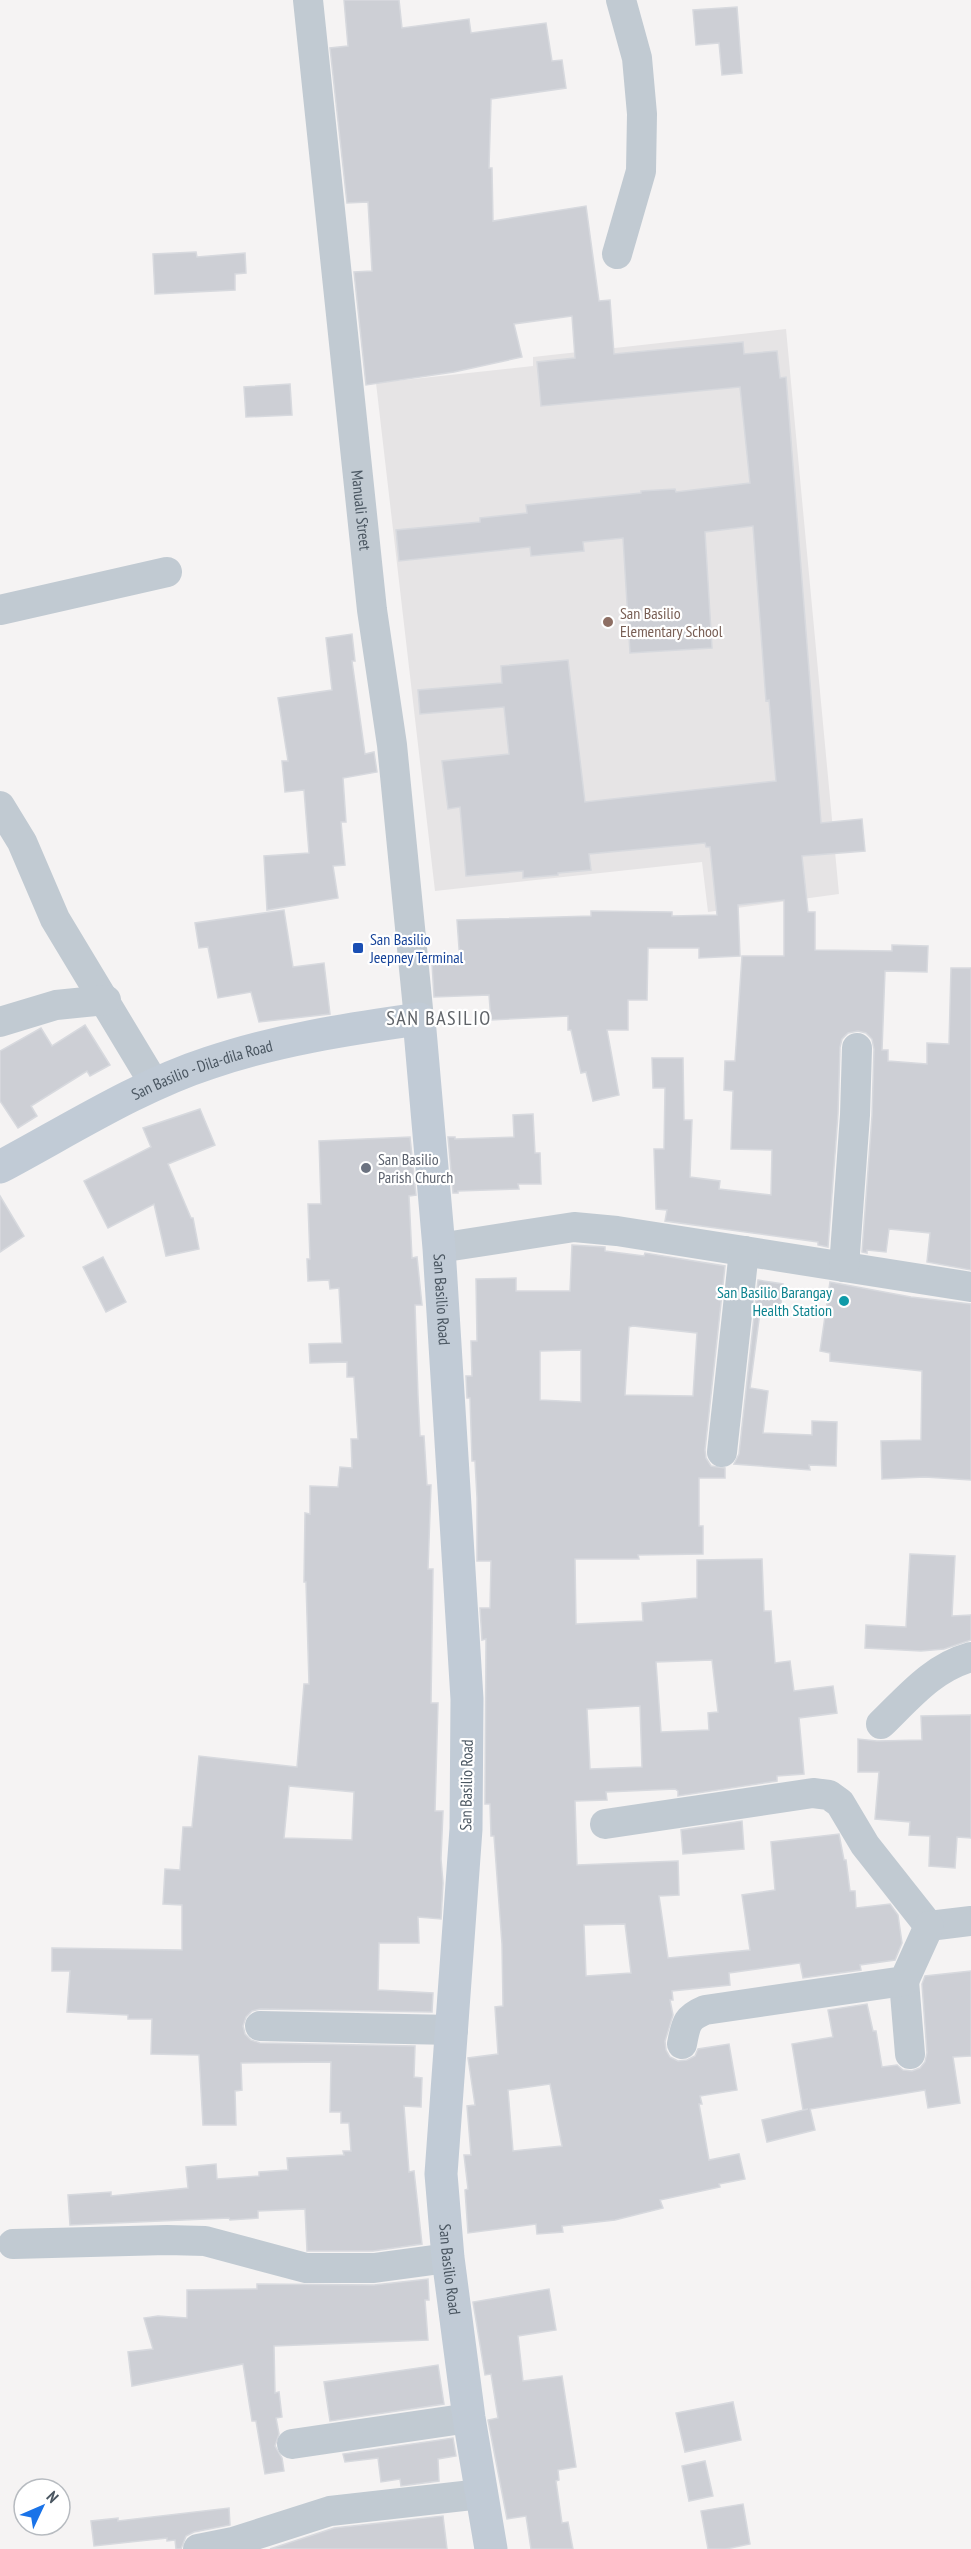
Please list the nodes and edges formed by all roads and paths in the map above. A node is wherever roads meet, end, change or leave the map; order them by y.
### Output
1 (308, 0) edge
2 (621, 0) edge
3 (617, 254) dead end
4 (167, 572) dead end
5 (0, 610) edge
6 (0, 806) edge
7 (106, 1000) junction
8 (419, 1019) junction
9 (0, 1022) edge
10 (857, 1048) dead end
11 (155, 1085) junction
12 (0, 1167) edge
13 (440, 1248) junction
14 (744, 1251) junction
15 (844, 1267) junction
16 (971, 1287) edge
17 (723, 1452) dead end
18 (971, 1657) edge
19 (881, 1724) dead end
20 (605, 1824) dead end
21 (971, 1921) edge
22 (928, 1926) junction
23 (904, 1981) junction
24 (260, 2026) dead end
25 (453, 2031) junction
26 (682, 2044) dead end
27 (910, 2054) dead end
28 (13, 2244) dead end
29 (448, 2258) junction
30 (469, 2418) junction
31 (292, 2444) dead end
32 (481, 2494) junction
33 (198, 2549) edge
34 (491, 2549) edge

1 - 8 street, Manuali Street
2 - 3 street
4 - 5 street
6 - 7 street
7 - 9 street
7 - 11 street
8 - 11 street, San Basilio - Dila-dila Road
8 - 13 street, San Basilio Road
10 - 15 street
11 - 12 street, San Basilio - Dila-dila Road
13 - 14 street
13 - 25 street, San Basilio Road
14 - 15 street
14 - 17 street
15 - 16 street
18 - 19 street
20 - 22 street
21 - 22 street
22 - 23 street
23 - 26 street
23 - 27 street
24 - 25 street
25 - 29 street, San Basilio Road
28 - 29 street
29 - 30 street, San Basilio Road
30 - 31 street
30 - 32 street, San Basilio Road
32 - 33 street
32 - 34 street, San Basilio Road

